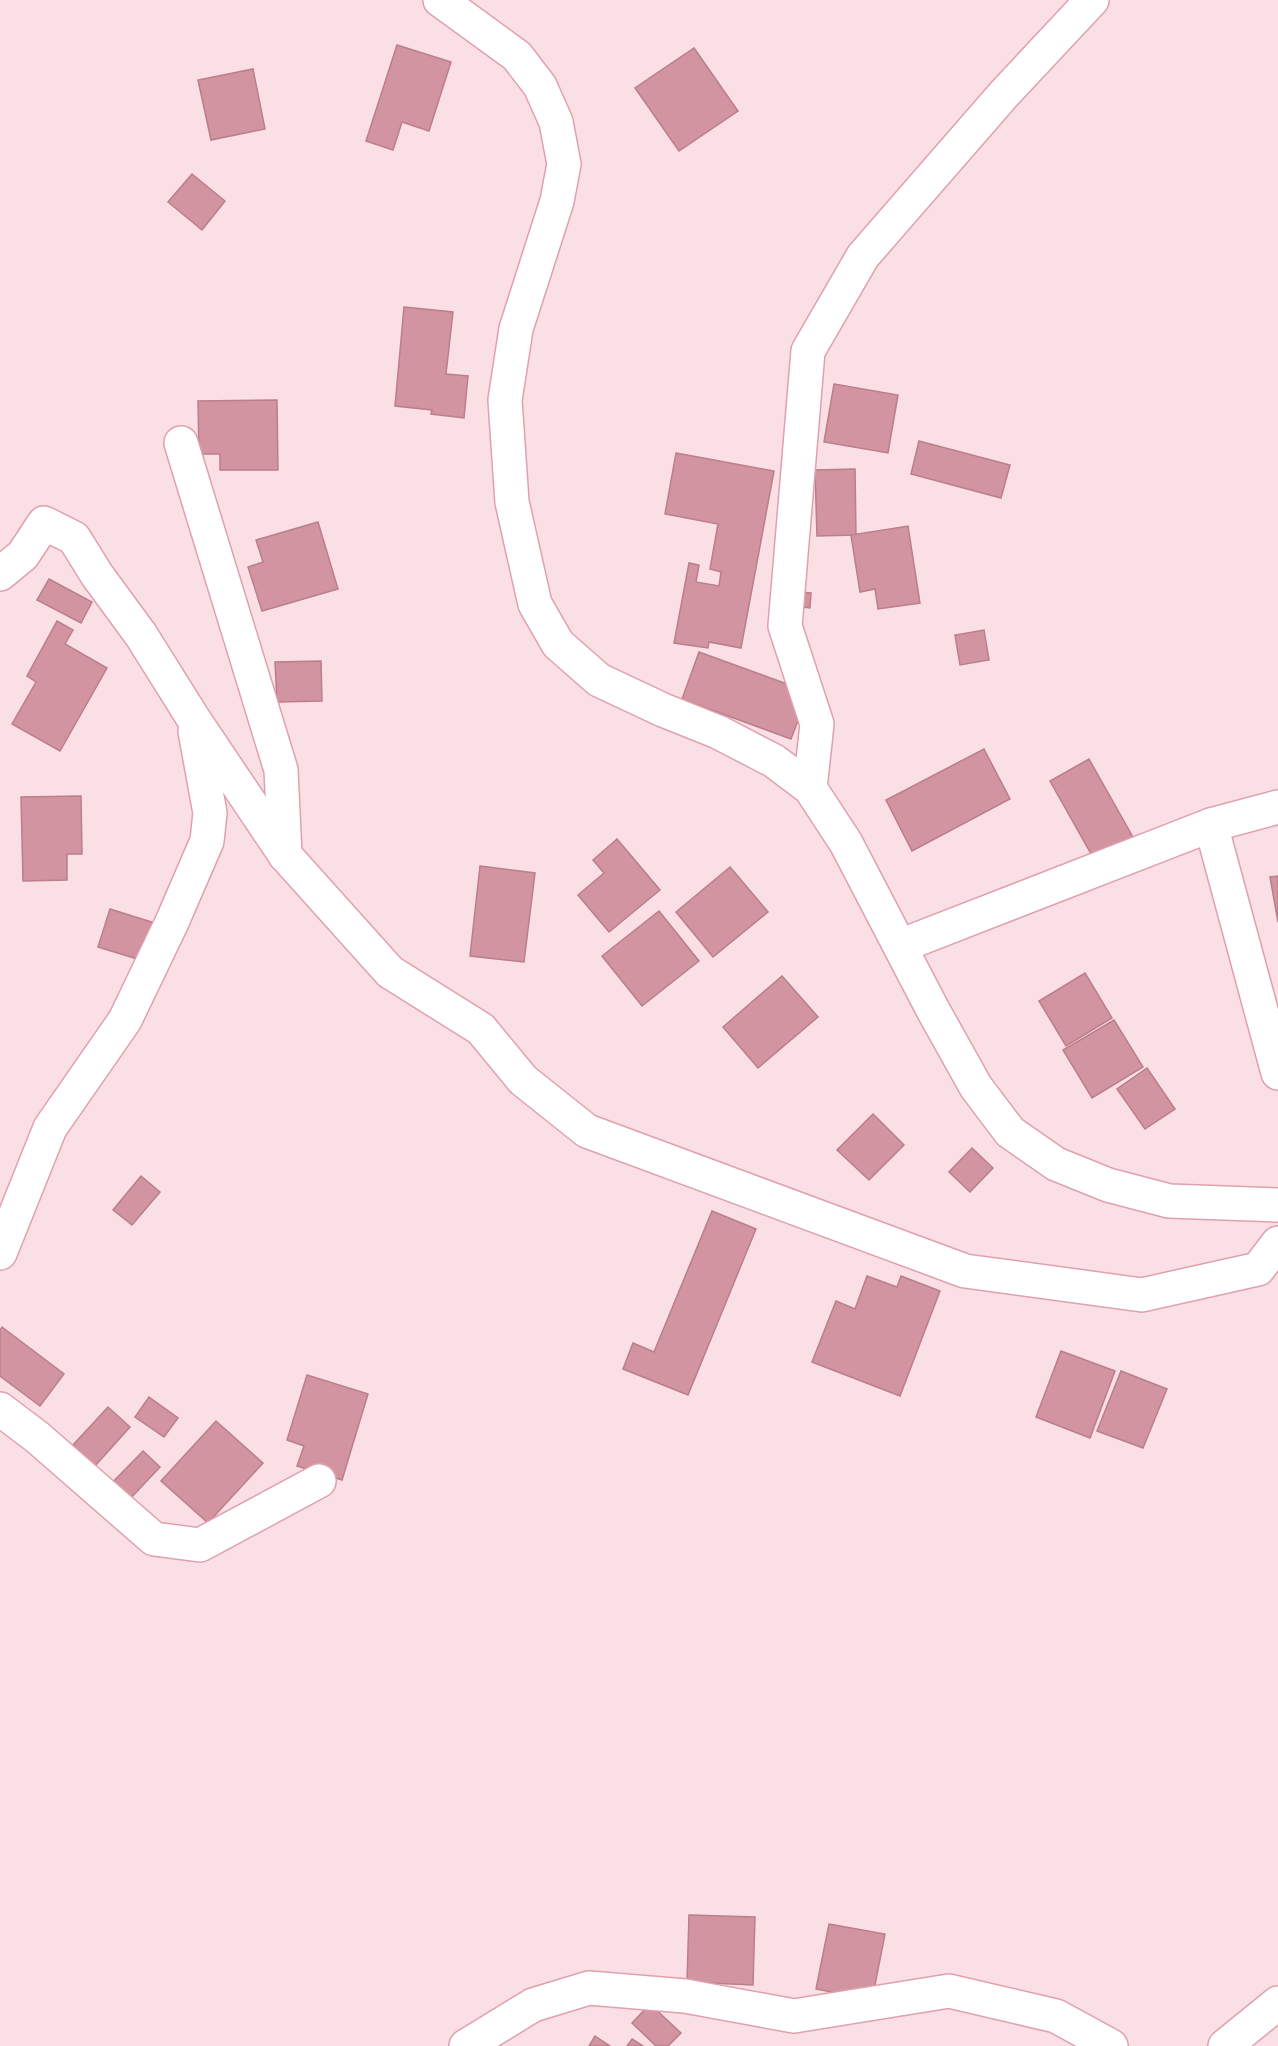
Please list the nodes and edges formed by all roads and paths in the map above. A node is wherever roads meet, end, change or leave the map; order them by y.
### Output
1 (440, 0) edge
2 (1092, 0) edge
3 (181, 443) dead end
4 (0, 574) edge
5 (193, 718) junction
6 (810, 788) junction
7 (1278, 807) edge
8 (1211, 825) junction
9 (285, 855) junction
10 (900, 946) junction
11 (1278, 1073) edge
12 (1278, 1205) edge
13 (1278, 1243) edge
14 (0, 1253) edge
15 (0, 1409) edge
16 (319, 1480) dead end
17 (1278, 2003) edge
18 (466, 2046) edge
19 (1111, 2046) edge
20 (1225, 2046) edge

1 - 6 street
2 - 6 street
3 - 9 street
4 - 5 street
5 - 9 street
5 - 14 street
6 - 10 street
7 - 8 street
8 - 10 street
8 - 11 street
9 - 13 street
10 - 12 street
15 - 16 street
17 - 20 street
18 - 19 street

